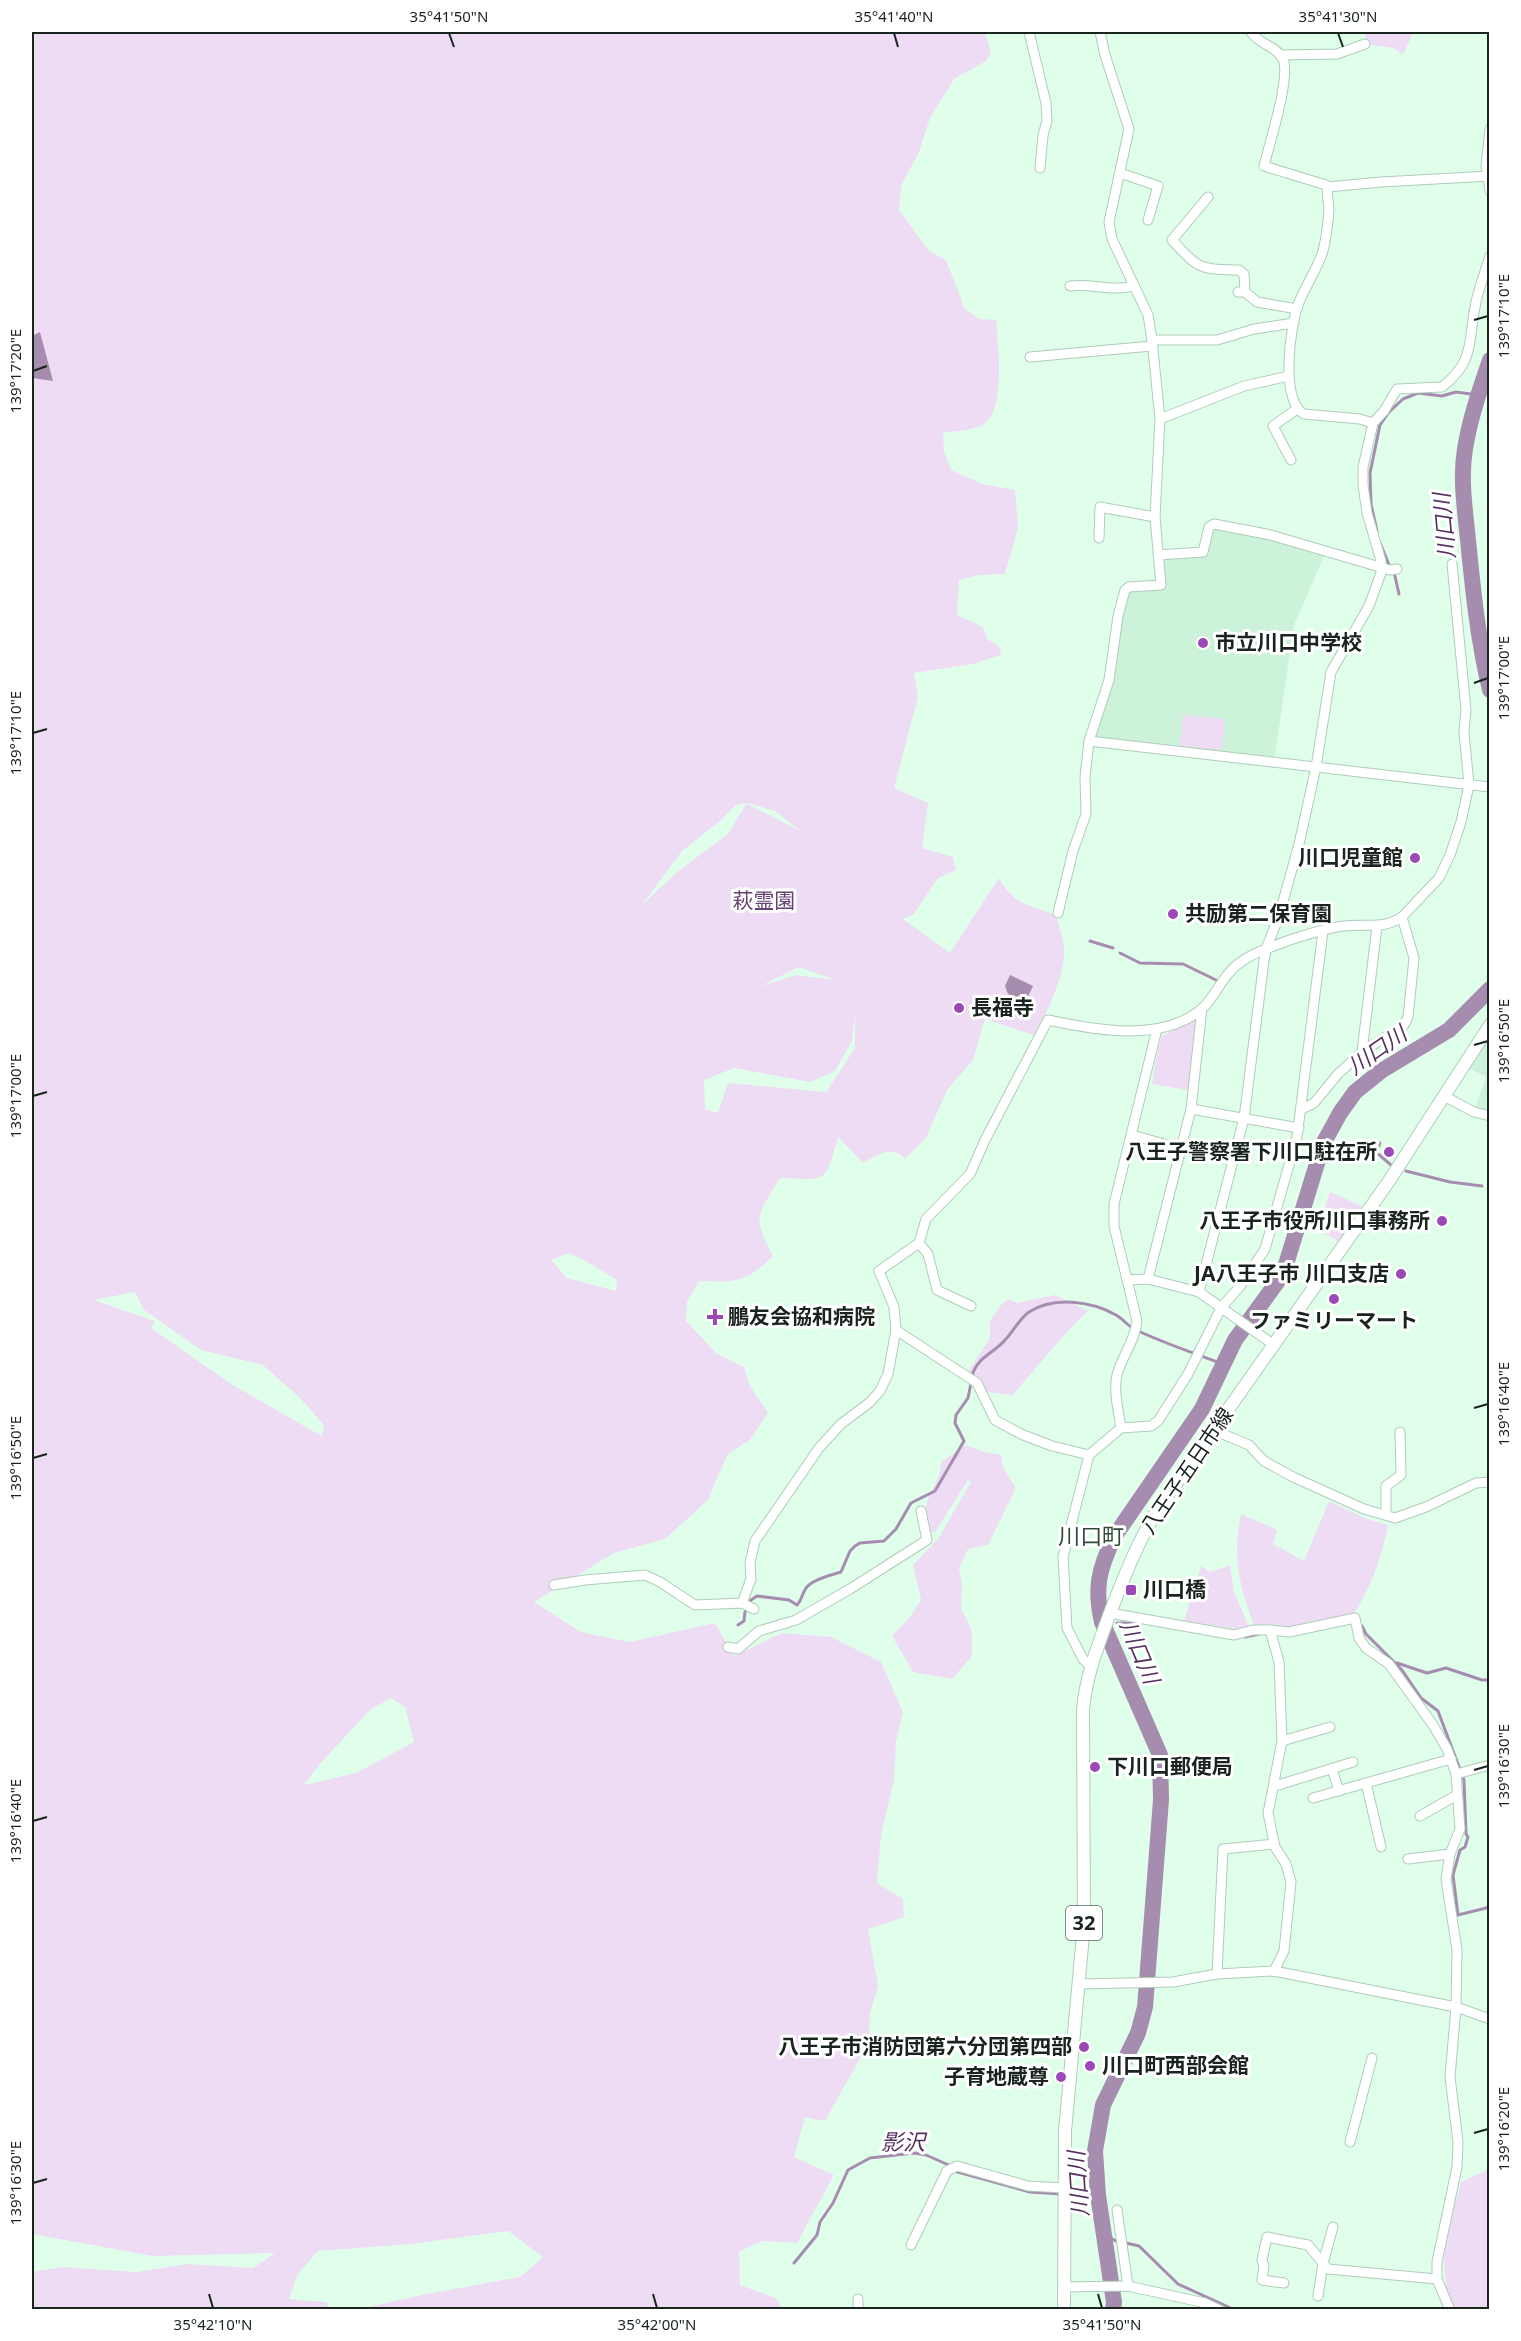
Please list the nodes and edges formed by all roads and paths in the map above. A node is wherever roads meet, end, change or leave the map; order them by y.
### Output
1 (1029, 32) edge
2 (1100, 32) edge
3 (1251, 32) edge
4 (1365, 44) dead end
5 (1280, 55) junction
6 (1490, 129) edge
7 (1040, 168) dead end
8 (1120, 173) junction
9 (1488, 176) edge
10 (1328, 187) junction
11 (1490, 191) edge
12 (1208, 196) dead end
13 (1148, 220) dead end
14 (1490, 256) edge
15 (1070, 286) dead end
16 (1133, 286) junction
17 (1297, 309) junction
18 (1294, 323) junction
19 (1152, 343) junction
20 (1030, 357) dead end
21 (1289, 376) junction
22 (1297, 409) junction
23 (1160, 419) junction
24 (1372, 423) junction
25 (1291, 460) dead end
26 (1155, 517) junction
27 (1099, 538) dead end
28 (1158, 555) junction
29 (1452, 564) dead end
30 (1389, 569) junction
31 (1089, 741) junction
32 (1316, 767) junction
33 (1469, 785) junction
34 (1486, 787) edge
35 (1058, 913) dead end
36 (1402, 917) junction
37 (1377, 926) junction
38 (1323, 931) junction
39 (1266, 949) junction
40 (1202, 1008) junction
41 (1490, 1025) edge
42 (1157, 1029) junction
43 (1362, 1052) junction
44 (1444, 1096) junction
45 (1191, 1109) junction
46 (1302, 1109) junction
47 (1490, 1116) edge
48 (1244, 1118) junction
49 (1299, 1128) junction
50 (1132, 1135) junction
51 (1182, 1149) junction
52 (919, 1243) junction
53 (1148, 1279) junction
54 (1128, 1280) junction
55 (1200, 1292) junction
56 (971, 1306) dead end
57 (1225, 1310) junction
58 (896, 1330) junction
59 (1274, 1345) junction
60 (1121, 1428) junction
61 (1213, 1430) junction
62 (1400, 1432) dead end
63 (1089, 1455) junction
64 (1490, 1482) edge
65 (921, 1511) dead end
66 (1386, 1515) junction
67 (554, 1585) dead end
68 (743, 1603) junction
69 (754, 1609) dead end
70 (1110, 1613) junction
71 (1270, 1630) junction
72 (728, 1647) dead end
73 (1091, 1661) junction
74 (1330, 1727) dead end
75 (1282, 1741) junction
76 (1451, 1759) junction
77 (1353, 1762) dead end
78 (1490, 1765) edge
79 (1332, 1768) junction
80 (1456, 1774) junction
81 (1366, 1783) junction
82 (1275, 1786) junction
83 (1339, 1791) junction
84 (1457, 1796) junction
85 (1313, 1798) dead end
86 (1419, 1816) dead end
87 (1274, 1844) junction
88 (1381, 1846) dead end
89 (1450, 1854) junction
90 (1408, 1859) dead end
91 (1274, 1971) junction
92 (1217, 1974) junction
93 (1079, 1984) junction
94 (1456, 2007) junction
95 (1490, 2019) edge
96 (1371, 2058) dead end
97 (1350, 2142) dead end
98 (1064, 2194) junction
99 (1117, 2210) dead end
100 (1333, 2227) dead end
101 (911, 2245) dead end
102 (1323, 2263) junction
103 (1437, 2278) junction
104 (1284, 2283) dead end
105 (1125, 2286) junction
106 (1063, 2287) junction
107 (1318, 2296) dead end
108 (1064, 2310) edge
109 (1220, 2310) edge
110 (1450, 2310) edge

1 - 7 street
2 - 8 street
3 - 5 street
4 - 5 street
5 - 10 street
6 - 9 street
8 - 13 street
8 - 16 street
9 - 10 street
9 - 11 street
10 - 17 street
12 - 17 street
14 - 24 street
15 - 16 street
16 - 19 street
17 - 18 street
18 - 19 street
18 - 21 street
19 - 20 street
19 - 23 street
21 - 22 street
21 - 23 street
22 - 24 street
22 - 25 street
23 - 26 street
24 - 30 street
26 - 27 street
26 - 28 street
28 - 30 street
28 - 31 street
29 - 33 street
30 - 32 street
31 - 32 street
31 - 35 street
32 - 33 street
32 - 39 street
33 - 34 street
33 - 36 street
36 - 37 street
36 - 43 street
37 - 38 street
37 - 43 street
38 - 39 street
38 - 46 street
39 - 40 street
39 - 48 street
40 - 42 street
40 - 45 street
41 - 44 main road, 八王子五日市線 / 32
42 - 50 street
42 - 52 street
43 - 46 street
44 - 47 street
44 - 59 main road, 八王子五日市線 / 32
45 - 48 street
45 - 51 street
46 - 49 street
48 - 49 street
48 - 55 street
49 - 57 street
50 - 51 street
50 - 54 street
51 - 53 street
52 - 56 street
52 - 58 street
53 - 54 street
53 - 55 street
54 - 60 street
55 - 57 street
57 - 59 street
57 - 60 street
58 - 63 street
58 - 68 street
59 - 61 main road, 八王子五日市線 / 32
60 - 63 street
61 - 66 street
61 - 70 main road, 八王子五日市線 / 32
62 - 66 street
63 - 73 street
64 - 66 street
65 - 72 street
67 - 68 street
68 - 69 street
70 - 71 street
70 - 73 main road, 八王子五日市線 / 32
71 - 75 street
71 - 76 street
73 - 93 main road, 八王子五日市線 / 32
74 - 75 street
75 - 82 street
76 - 80 street
76 - 81 street
77 - 79 street
78 - 80 street
79 - 82 street
79 - 83 street
80 - 84 street
81 - 83 street
81 - 88 street
82 - 87 street
83 - 85 street
84 - 86 street
84 - 89 street
87 - 91 street
87 - 92 street
89 - 90 street
89 - 94 street
91 - 92 street
91 - 94 street
92 - 93 street
93 - 98 main road, 八王子五日市線 / 32
94 - 95 street
94 - 103 street
96 - 97 street
98 - 101 street
98 - 106 main road, 八王子五日市線 / 32
99 - 105 street
100 - 102 street
102 - 103 street
102 - 104 street
102 - 107 street
103 - 110 street
105 - 106 street
105 - 109 street
106 - 108 main road, 八王子五日市線 / 32

